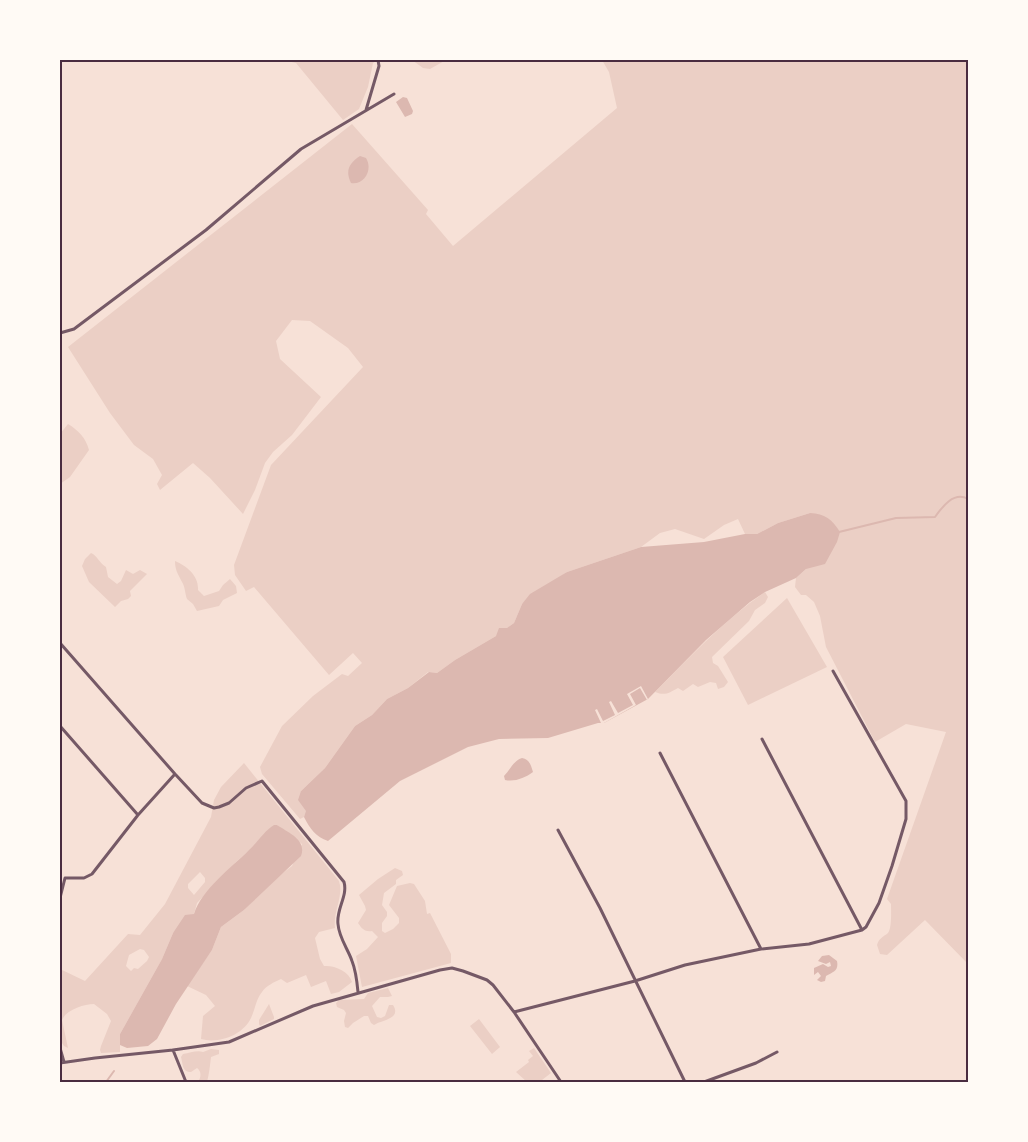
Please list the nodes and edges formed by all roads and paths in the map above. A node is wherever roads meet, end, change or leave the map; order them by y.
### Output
1 (378, 60) edge
2 (394, 94) dead end
3 (366, 110) junction
4 (60, 333) edge
5 (60, 643) edge
6 (833, 671) dead end
7 (60, 726) edge
8 (762, 739) dead end
9 (660, 753) dead end
10 (174, 774) junction
11 (138, 815) junction
12 (558, 830) dead end
13 (60, 898) edge
14 (862, 930) junction
15 (761, 949) junction
16 (635, 981) junction
17 (358, 992) junction
18 (514, 1012) junction
19 (60, 1048) edge
20 (173, 1050) junction
21 (777, 1052) dead end
22 (62, 1063) edge
23 (186, 1082) edge
24 (561, 1082) edge
25 (685, 1082) edge
26 (704, 1082) edge

1 - 3 street
2 - 3 street
3 - 4 street
5 - 10 street
6 - 14 street
7 - 11 street
8 - 14 street
9 - 15 street
10 - 11 street
10 - 17 street
11 - 13 street
12 - 16 street
14 - 15 street
15 - 16 street
16 - 18 street
16 - 25 street
17 - 18 street
17 - 20 street
18 - 24 street
19 - 22 street
20 - 22 street
20 - 23 street
21 - 26 street

